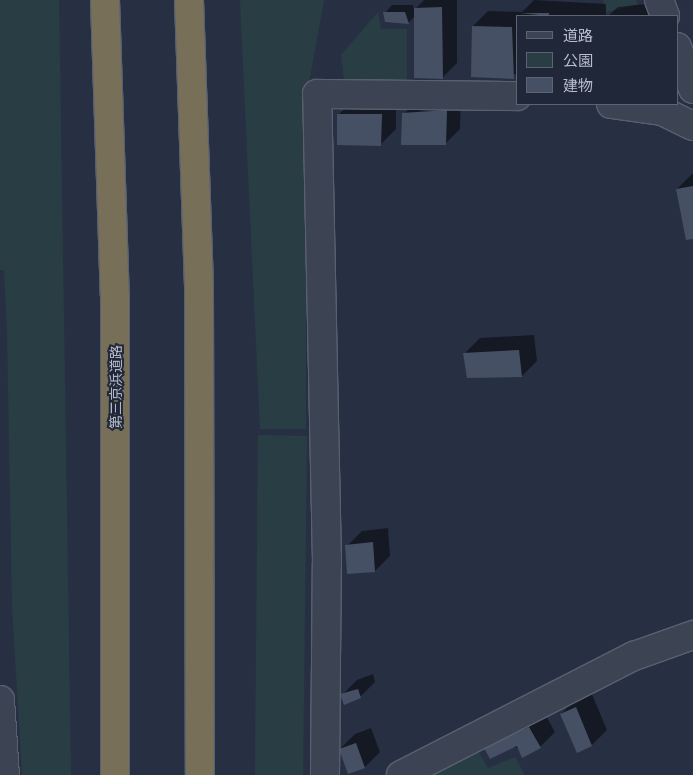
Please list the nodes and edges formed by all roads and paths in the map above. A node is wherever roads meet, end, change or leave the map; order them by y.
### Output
1 (105, 0) edge
2 (189, 0) edge
3 (659, 0) edge
4 (665, 15) edge
5 (678, 50) edge
6 (693, 90) edge
7 (516, 96) edge
8 (618, 105) edge
9 (693, 126) edge
10 (693, 635) edge
11 (0, 700) edge
12 (5, 775) edge
13 (115, 775) edge
14 (200, 775) edge
15 (325, 775) edge
16 (401, 775) edge

1 - 13 highway, 第三京浜道路
2 - 14 highway
3 - 4 street
5 - 6 street
7 - 15 street
8 - 9 street
10 - 16 street
11 - 12 street

